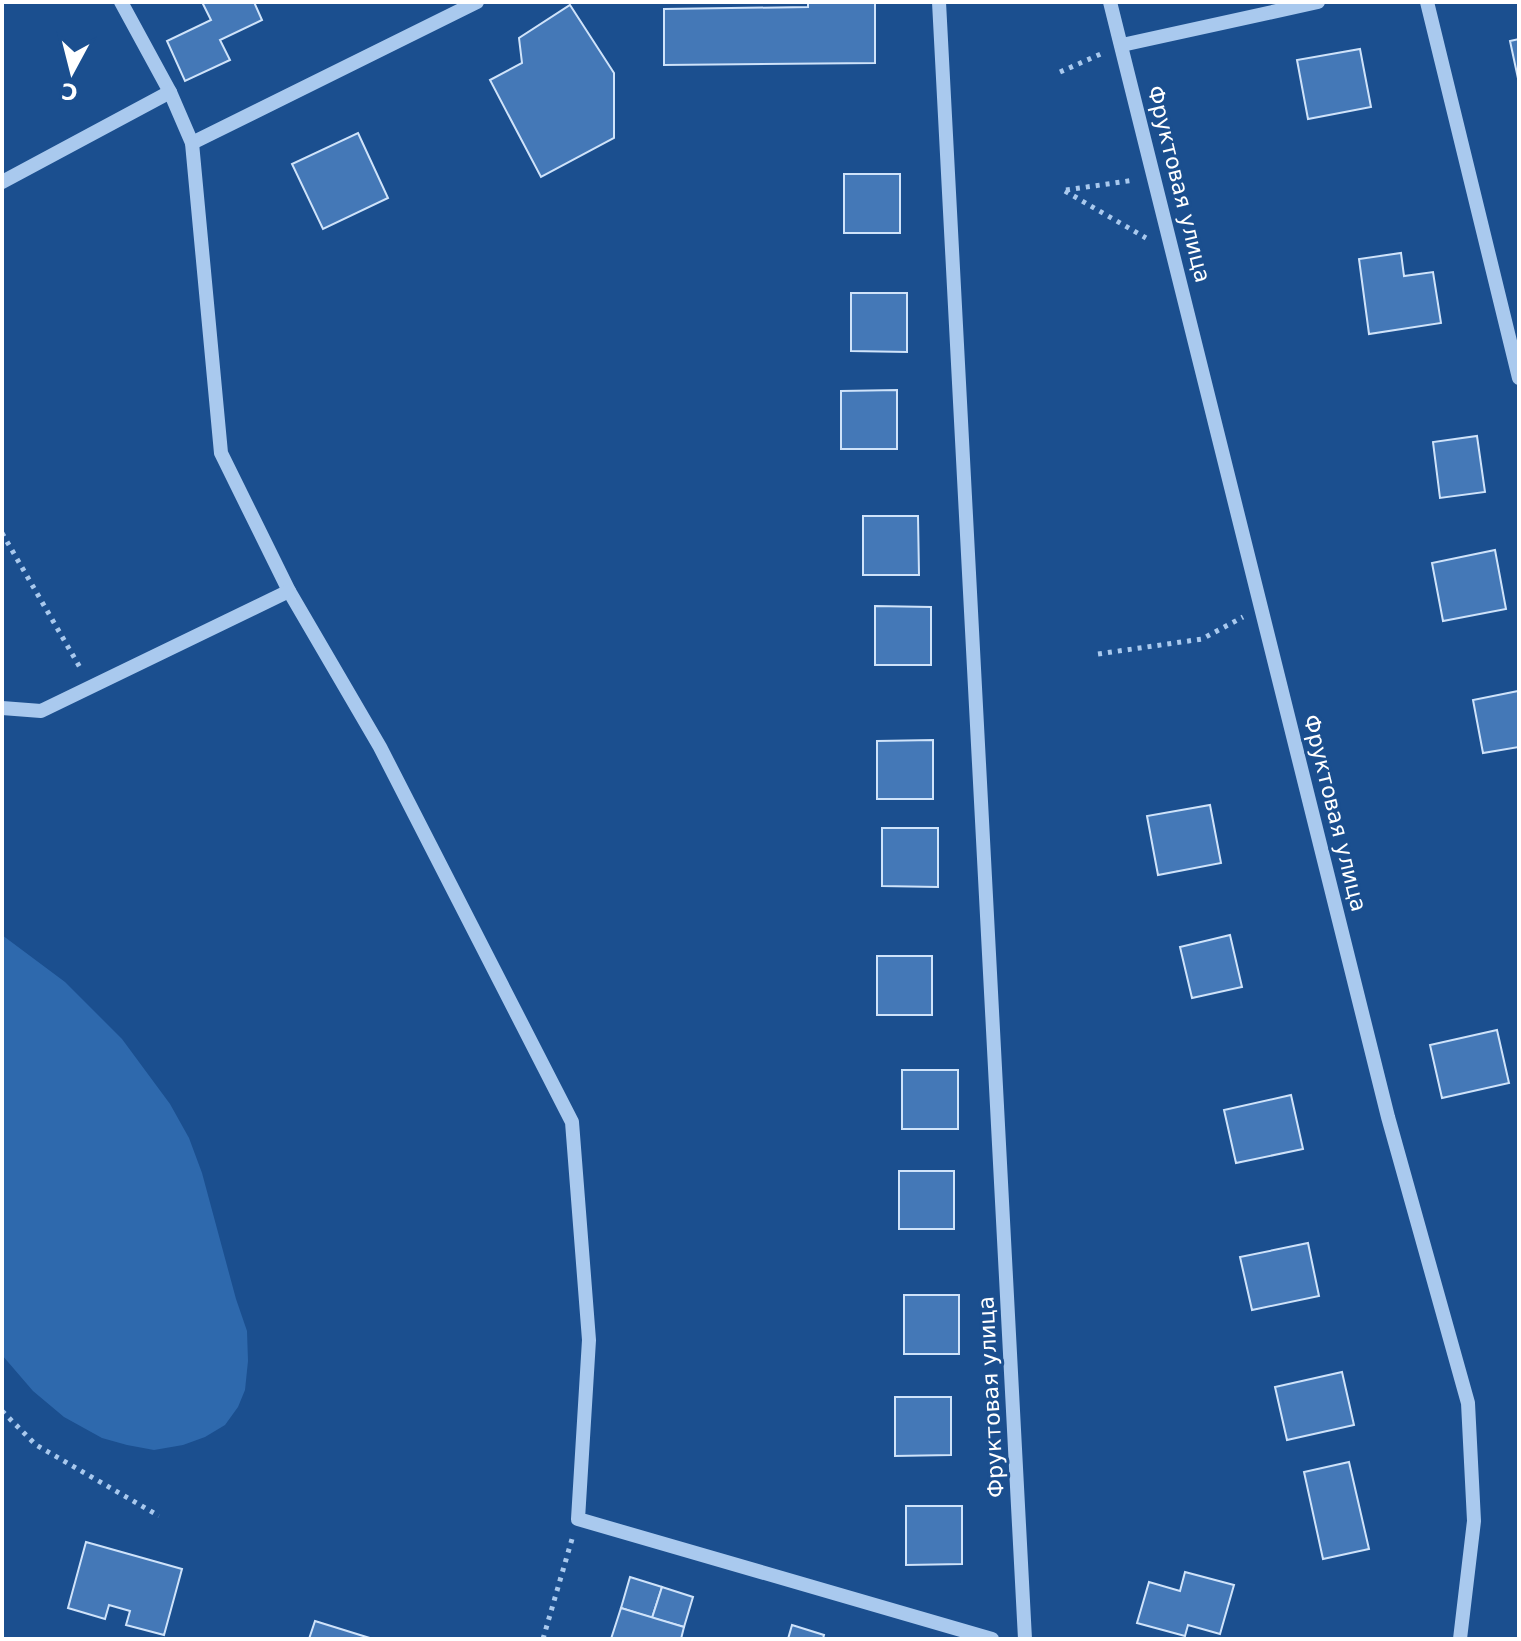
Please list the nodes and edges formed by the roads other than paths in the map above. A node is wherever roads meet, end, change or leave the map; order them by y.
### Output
1 (121, 2) edge
2 (477, 2) edge
3 (939, 2) edge
4 (1110, 2) edge
5 (1318, 2) edge
6 (1427, 2) edge
7 (1122, 45) junction
8 (170, 92) junction
9 (192, 143) junction
10 (2, 182) edge
11 (1519, 378) edge
12 (289, 591) junction
13 (2, 708) edge
14 (992, 1639) edge
15 (1025, 1639) edge
16 (1460, 1639) edge

1 - 8 street
2 - 9 street
3 - 15 street, Фруктовая улица
4 - 7 street, Фруктовая улица
5 - 7 street
6 - 11 street
7 - 16 street, Фруктовая улица
8 - 9 street
8 - 10 street
9 - 12 street
12 - 13 street
12 - 14 street

